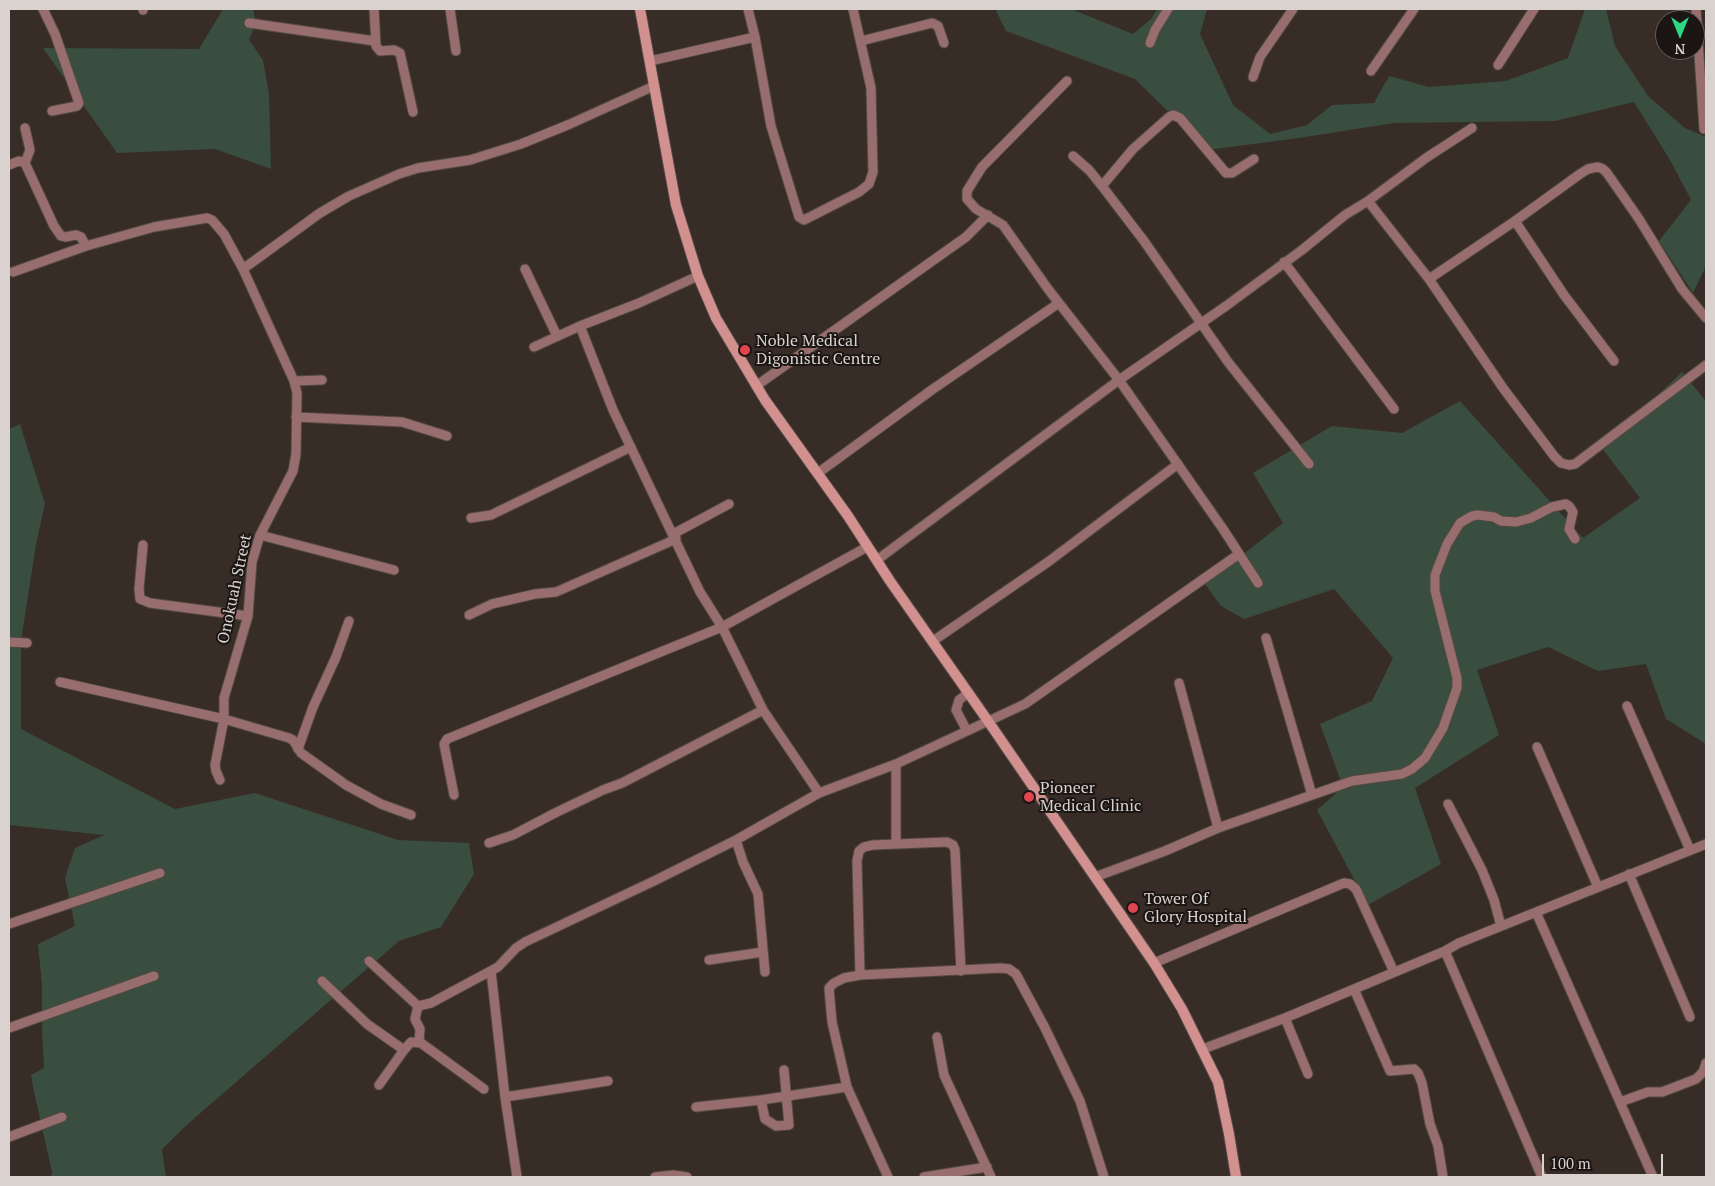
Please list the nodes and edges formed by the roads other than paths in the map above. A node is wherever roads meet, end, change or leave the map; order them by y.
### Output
1 (42, 9) edge
2 (374, 9) edge
3 (450, 9) edge
4 (640, 9) edge
5 (748, 9) edge
6 (853, 9) edge
7 (1168, 9) edge
8 (1293, 9) edge
9 (1414, 9) edge
10 (1534, 9) edge
11 (1696, 9) edge
12 (249, 23) dead end
13 (755, 38) junction
14 (861, 40) junction
15 (375, 41) junction
16 (944, 43) dead end
17 (1150, 43) dead end
18 (456, 51) dead end
19 (650, 61) junction
20 (1498, 64) dead end
21 (1371, 71) dead end
22 (1253, 77) dead end
23 (1067, 81) dead end
24 (654, 86) junction
25 (1704, 88) edge
26 (52, 111) dead end
27 (413, 112) dead end
28 (25, 128) dead end
29 (1472, 128) dead end
30 (1704, 129) dead end
31 (1073, 156) dead end
32 (1254, 160) dead end
33 (24, 163) junction
34 (9, 165) edge
35 (1102, 186) junction
36 (1368, 201) junction
37 (988, 216) junction
38 (1515, 221) junction
39 (86, 246) junction
40 (1284, 262) junction
41 (244, 269) junction
42 (525, 269) dead end
43 (13, 272) dead end
44 (698, 276) junction
45 (1429, 279) junction
46 (1059, 303) junction
47 (1706, 318) edge
48 (1200, 324) junction
49 (580, 326) junction
50 (557, 336) junction
51 (534, 347) dead end
52 (1614, 361) dead end
53 (1706, 365) edge
54 (322, 380) dead end
55 (1118, 380) junction
56 (294, 381) junction
57 (756, 386) junction
58 (1394, 408) dead end
59 (296, 416) junction
60 (447, 436) dead end
61 (631, 447) junction
62 (1178, 464) junction
63 (1309, 464) dead end
64 (818, 473) junction
65 (730, 504) dead end
66 (471, 518) dead end
67 (260, 535) junction
68 (676, 538) junction
69 (1575, 539) dead end
70 (143, 545) dead end
71 (867, 547) junction
72 (1239, 554) junction
73 (878, 560) junction
74 (394, 570) dead end
75 (1258, 583) dead end
76 (469, 615) dead end
77 (248, 616) junction
78 (348, 621) dead end
79 (722, 627) junction
80 (1266, 638) dead end
81 (933, 641) junction
82 (9, 642) edge
83 (27, 642) dead end
84 (60, 682) dead end
85 (1179, 683) dead end
86 (968, 694) junction
87 (1627, 706) dead end
88 (763, 710) junction
89 (224, 719) junction
90 (988, 720) junction
91 (967, 731) junction
92 (1536, 747) dead end
93 (298, 749) junction
94 (896, 764) junction
95 (220, 780) dead end
96 (819, 793) junction
97 (1312, 794) junction
98 (454, 795) dead end
99 (1448, 804) dead end
100 (412, 815) dead end
101 (1218, 828) junction
102 (736, 840) junction
103 (489, 843) dead end
104 (896, 844) junction
105 (1706, 844) edge
106 (1690, 850) junction
107 (160, 873) dead end
108 (1630, 874) junction
109 (1094, 877) junction
110 (1598, 886) junction
111 (1536, 912) junction
112 (9, 924) edge
113 (1501, 926) junction
114 (1445, 951) junction
115 (763, 952) junction
116 (709, 960) dead end
117 (369, 961) dead end
118 (1154, 964) junction
119 (961, 970) junction
120 (491, 971) junction
121 (765, 972) dead end
122 (1394, 972) junction
123 (860, 975) junction
124 (154, 976) dead end
125 (322, 981) dead end
126 (1354, 989) junction
127 (418, 1006) junction
128 (1690, 1017) dead end
129 (1285, 1018) junction
130 (9, 1028) edge
131 (937, 1037) dead end
132 (419, 1042) junction
133 (1203, 1049) junction
134 (404, 1050) junction
135 (1706, 1063) edge
136 (784, 1070) dead end
137 (1308, 1074) dead end
138 (608, 1081) dead end
139 (379, 1085) dead end
140 (847, 1087) junction
141 (484, 1089) dead end
142 (787, 1096) junction
143 (505, 1097) junction
144 (761, 1100) junction
145 (1620, 1102) junction
146 (696, 1107) dead end
147 (62, 1117) dead end
148 (9, 1137) edge
149 (987, 1167) junction
150 (937, 1176) edge
151 (517, 1177) edge
152 (656, 1177) edge
153 (687, 1177) edge
154 (888, 1177) edge
155 (924, 1177) edge
156 (991, 1177) edge
157 (1104, 1177) edge
158 (1236, 1177) edge
159 (1443, 1177) edge
160 (1542, 1177) edge
161 (1653, 1177) edge

1 - 26 street
2 - 15 street
3 - 18 street
4 - 19 street
5 - 13 street
6 - 14 street
7 - 17 street
8 - 22 street
9 - 21 street
10 - 20 street
11 - 25 street
12 - 15 street
13 - 14 street
13 - 19 street
14 - 16 street
15 - 27 street
19 - 24 street
23 - 37 street
24 - 41 street
24 - 44 street
25 - 30 street
28 - 33 street
29 - 36 street
31 - 35 street
32 - 35 street
33 - 34 street
33 - 39 street
35 - 48 street
36 - 40 street
36 - 45 street
37 - 46 street
37 - 57 street
38 - 45 street
38 - 47 street
38 - 52 street
39 - 41 street, Onokuah Street
39 - 43 street, Onokuah Street
40 - 48 street
40 - 58 street
41 - 56 street, Onokuah Street
42 - 50 street
44 - 49 street
44 - 57 street
45 - 53 street
46 - 55 street
46 - 64 street
48 - 55 street
48 - 63 street
49 - 50 street
49 - 61 street
50 - 51 street
54 - 56 street
55 - 62 street
55 - 73 street
56 - 59 street, Onokuah Street
57 - 64 street
59 - 60 street
59 - 67 street, Onokuah Street
61 - 66 street
61 - 68 street
62 - 72 street
62 - 81 street
64 - 71 street
65 - 68 street
67 - 74 street
67 - 77 street, Onokuah Street
68 - 76 street
68 - 79 street
69 - 97 street
70 - 77 street
71 - 73 street
71 - 79 street
72 - 75 street
72 - 90 street
73 - 81 street
77 - 89 street, Onokuah Street
78 - 93 street
79 - 88 street
79 - 98 street
80 - 97 street
81 - 86 street
82 - 83 street
84 - 89 street
85 - 101 street
86 - 90 street
86 - 91 street
87 - 106 street
88 - 96 street
88 - 103 street
89 - 93 street
89 - 95 street, Onokuah Street
90 - 91 street
90 - 109 street
91 - 94 street
92 - 110 street
93 - 100 street
94 - 96 street
94 - 104 street
96 - 102 street
97 - 101 street
99 - 113 street
101 - 109 street
102 - 115 street
102 - 120 street
104 - 119 street
104 - 123 street
105 - 106 street
106 - 108 street
107 - 112 street
108 - 110 street
108 - 128 street
109 - 118 street
110 - 111 street
111 - 113 street
111 - 145 street
113 - 114 street
114 - 122 street
114 - 160 street
115 - 116 street
115 - 121 street
117 - 127 street
118 - 122 street
118 - 133 street
119 - 123 street
119 - 157 street
120 - 127 street
120 - 143 street
122 - 126 street
123 - 140 street
124 - 130 street
125 - 134 street
126 - 129 street
126 - 159 street
127 - 132 street
129 - 133 street
129 - 137 street
131 - 149 street
132 - 134 street
132 - 141 street
133 - 158 street
134 - 139 street
135 - 145 street
136 - 142 street
138 - 143 street
140 - 142 street
140 - 154 street
142 - 144 street
142 - 144 street
143 - 151 street
144 - 146 street
145 - 161 street
147 - 148 street
149 - 150 street
149 - 156 street
150 - 155 street
152 - 153 street

